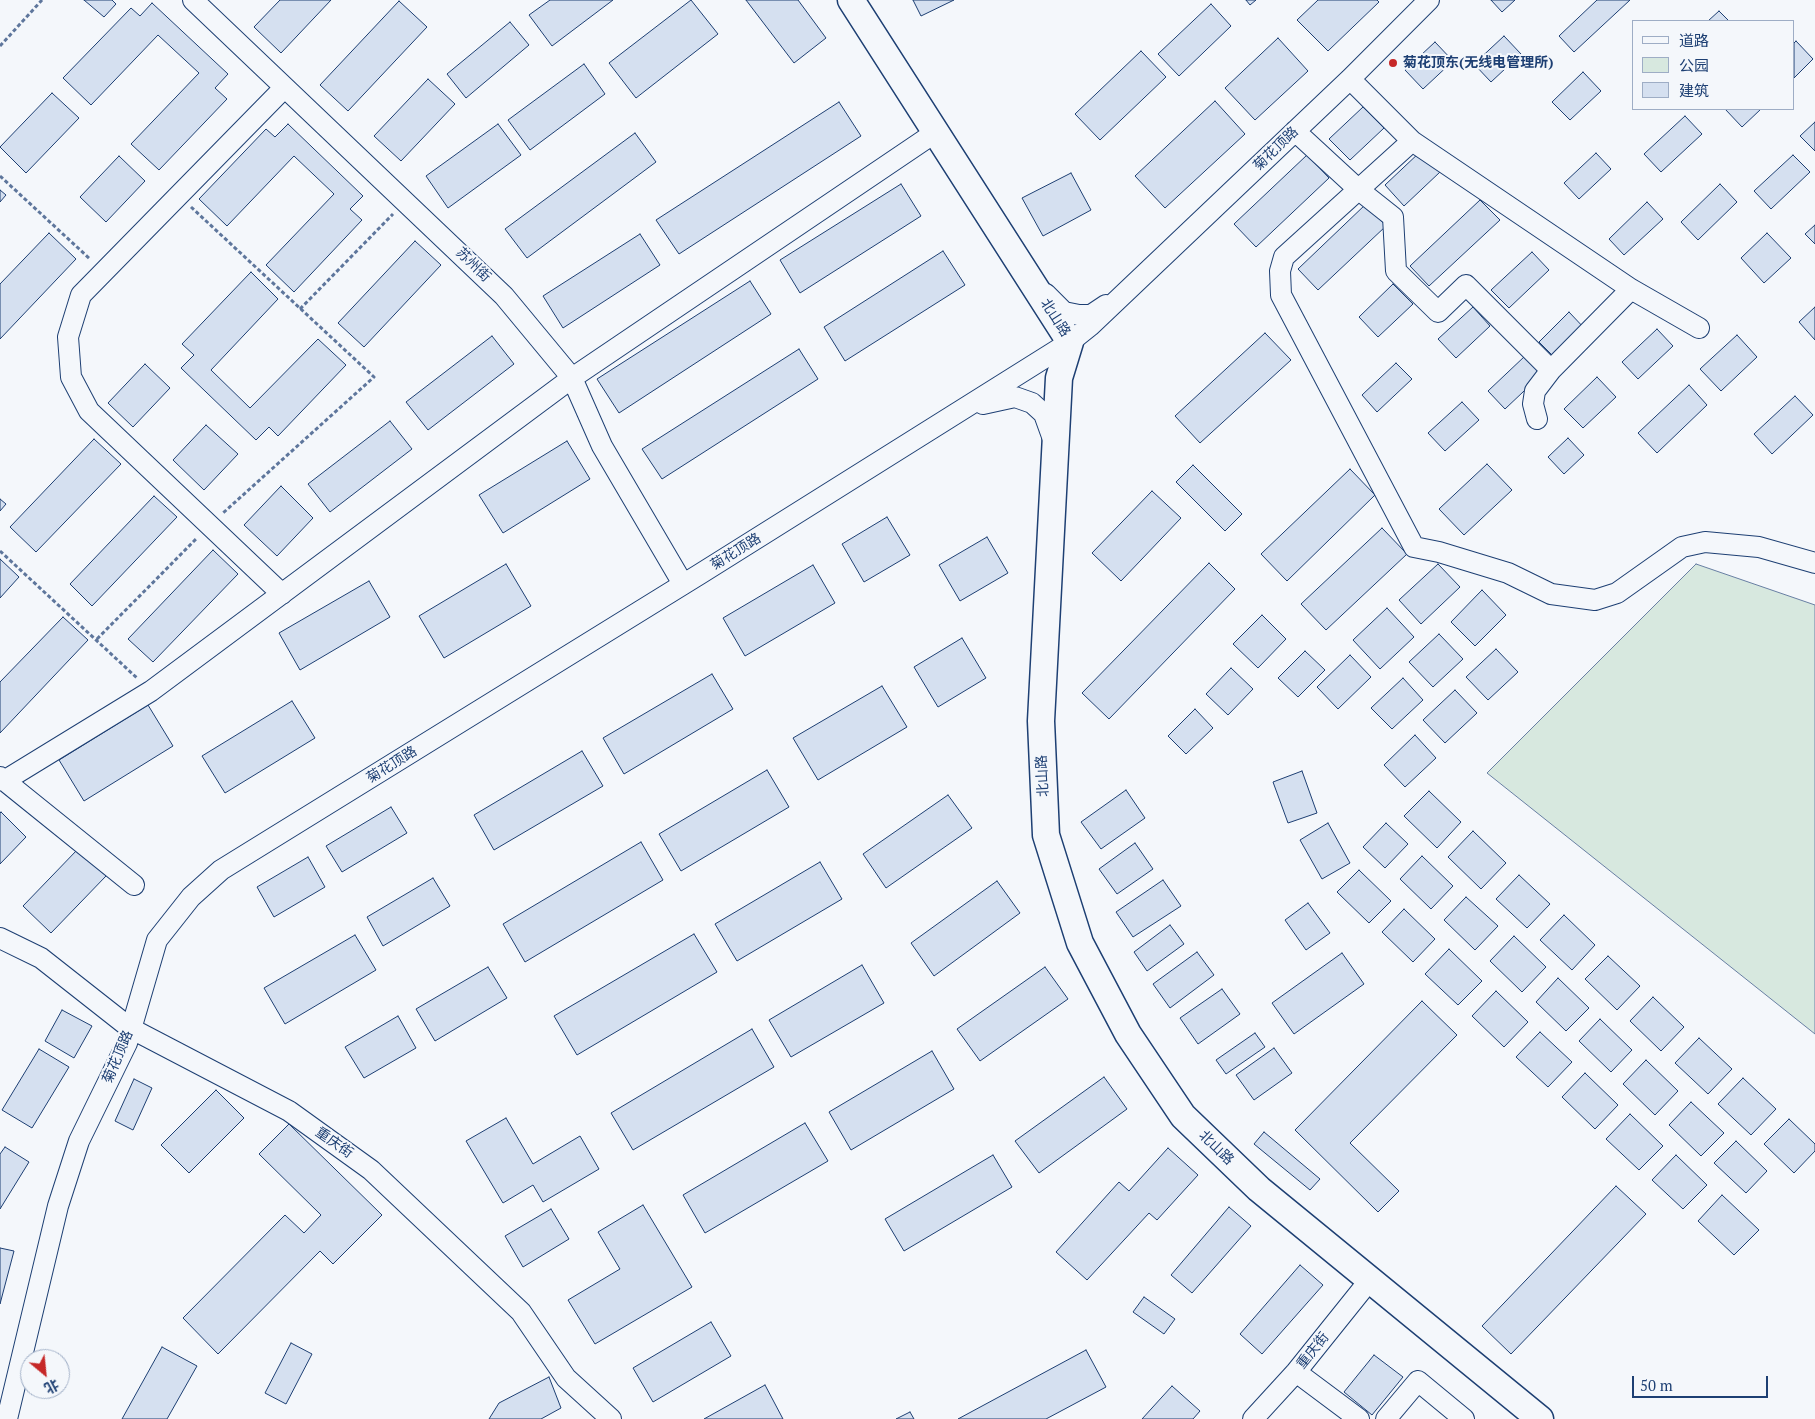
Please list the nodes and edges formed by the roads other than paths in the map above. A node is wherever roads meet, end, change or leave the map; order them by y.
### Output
1 (193, 0) edge
2 (851, 0) edge
3 (1429, 0) edge
4 (1350, 79) junction
5 (284, 88) junction
6 (1295, 131) junction
7 (936, 132) junction
8 (1412, 141) junction
9 (1359, 190) junction
10 (1030, 279) junction
11 (1631, 289) junction
12 (1121, 296) junction
13 (1698, 328) dead end
14 (1070, 342) junction
15 (1551, 370) junction
16 (572, 378) junction
17 (969, 406) junction
18 (1537, 419) dead end
19 (1055, 446) junction
20 (1815, 563) edge
21 (683, 584) junction
22 (282, 594) junction
23 (2, 779) edge
24 (134, 884) dead end
25 (0, 938) edge
26 (130, 1028) junction
27 (1369, 1281) junction
28 (1296, 1372) junction
29 (7, 1419) edge
30 (611, 1419) edge
31 (1252, 1419) edge
32 (1359, 1419) edge
33 (1386, 1419) edge
34 (1464, 1419) edge
35 (1540, 1419) edge

1 - 5 street, 苏州街
2 - 7 main road, 北山路
3 - 4 street, 菊花顶路
4 - 6 street, 菊花顶路
4 - 8 street
5 - 16 street, 苏州街
5 - 22 street
6 - 9 street
6 - 12 street, 菊花顶路
7 - 10 main road, 北山路
7 - 16 street
8 - 9 street
8 - 11 street
9 - 15 street
9 - 20 street
10 - 12 street
10 - 14 main road, 北山路
11 - 13 street
11 - 15 street
12 - 14 street, 菊花顶路
14 - 17 street, 菊花顶路
14 - 19 main road, 北山路
15 - 18 street
16 - 21 street, 苏州街
16 - 22 street
17 - 19 street
17 - 21 street, 菊花顶路
19 - 27 main road, 北山路
21 - 26 street, 菊花顶路
22 - 23 street
23 - 24 street
25 - 26 street, 重庆街
26 - 29 street, 菊花顶路
26 - 30 street, 重庆街
27 - 28 street, 重庆街
27 - 35 main road, 北山路
28 - 31 street, 重庆街
28 - 32 street
33 - 34 street

